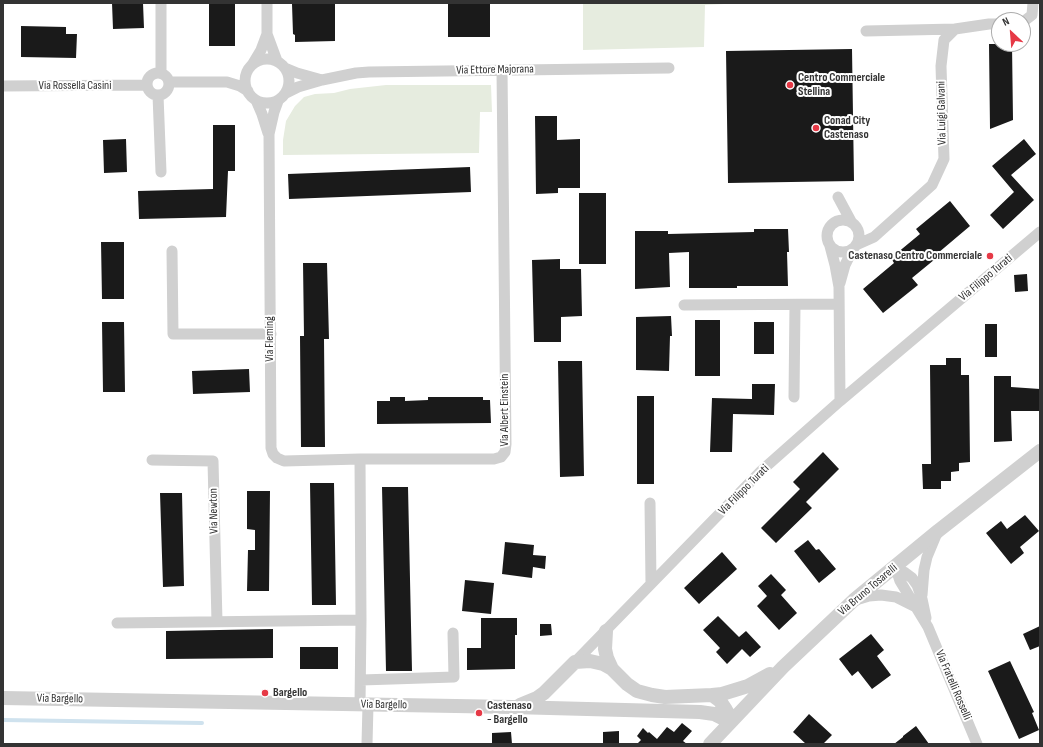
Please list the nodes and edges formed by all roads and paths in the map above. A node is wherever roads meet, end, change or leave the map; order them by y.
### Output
1 (161, 3) edge
2 (267, 3) edge
3 (1033, 3) edge
4 (1031, 15) edge
5 (991, 24) edge
6 (956, 29) junction
7 (866, 31) dead end
8 (267, 34) junction
9 (252, 65) junction
10 (281, 65) junction
11 (669, 68) dead end
12 (502, 70) junction
13 (161, 73) junction
14 (246, 77) junction
15 (322, 80) junction
16 (169, 82) junction
17 (227, 82) junction
18 (147, 85) junction
19 (3, 86) edge
20 (248, 91) junction
21 (286, 93) junction
22 (158, 95) junction
23 (256, 100) junction
24 (278, 101) junction
25 (269, 134) junction
26 (161, 172) dead end
27 (888, 224) junction
28 (831, 225) junction
29 (855, 226) junction
30 (1040, 232) edge
31 (830, 246) junction
32 (855, 247) junction
33 (172, 251) dead end
34 (839, 287) junction
35 (839, 304) junction
36 (684, 305) dead end
37 (794, 305) junction
38 (270, 334) junction
39 (794, 397) dead end
40 (840, 401) junction
41 (1040, 451) edge
42 (360, 459) junction
43 (152, 460) dead end
44 (650, 503) dead end
45 (938, 531) junction
46 (895, 566) junction
47 (651, 583) junction
48 (854, 600) junction
49 (918, 603) junction
50 (361, 620) junction
51 (217, 622) junction
52 (117, 623) dead end
53 (606, 631) junction
54 (453, 633) dead end
55 (575, 662) junction
56 (783, 667) junction
57 (612, 670) junction
58 (361, 680) junction
59 (712, 695) junction
60 (3, 698) edge
61 (364, 705) junction
62 (512, 707) junction
63 (730, 722) junction
64 (367, 744) edge
65 (710, 744) edge
66 (977, 744) edge

1 - 13 street
2 - 8 street
3 - 4 street
5 - 6 street
6 - 7 street
6 - 27 street, Via Luigi Galvani
8 - 9 street
8 - 10 street
9 - 10 street
9 - 14 street
10 - 15 street, Via Ettore Majorana
10 - 21 street
11 - 12 street, Via Ettore Majorana
12 - 15 street, Via Ettore Majorana
12 - 42 street, Via Albert Einstein
13 - 16 street
13 - 18 street
14 - 17 street
14 - 20 street
15 - 21 street, Via Ettore Majorana
16 - 17 street
16 - 22 street
17 - 20 street
18 - 19 street, Via Rossella Casini
18 - 22 street
20 - 23 street
21 - 24 street
22 - 26 street
23 - 24 street
23 - 25 street, Via Fleming
24 - 25 street, Via Fleming
25 - 38 street, Via Fleming
27 - 29 street, Via Luigi Galvani
27 - 32 street, Via Luigi Galvani
28 - 29 street
28 - 29 street
28 - 31 street
29 - 32 street
30 - 40 street, Via Filippo Turati
31 - 32 street
31 - 34 street
32 - 34 street
33 - 38 street
34 - 35 street
35 - 37 street
35 - 40 street
36 - 37 street
37 - 39 street
38 - 42 street, Via Fleming
40 - 47 street, Via Filippo Turati
41 - 45 street, Via Bruno Tosarelli
42 - 50 street
43 - 51 street, Via Newton
44 - 47 street
45 - 46 street, Via Bruno Tosarelli
45 - 49 street, Via Fratelli Rosselli
46 - 48 street, Via Bruno Tosarelli
46 - 49 street, Via Fratelli Rosselli
47 - 53 street, Via Filippo Turati
48 - 49 street
48 - 56 street, Via Bruno Tosarelli
49 - 66 street, Via Fratelli Rosselli
50 - 51 street
50 - 58 street
51 - 52 street
53 - 55 street, Via Filippo Turati
53 - 57 street
54 - 58 street, Via Bargello
55 - 57 street
55 - 62 street, Via Filippo Turati
56 - 59 street
56 - 63 street, Via Bruno Tosarelli
57 - 59 street
58 - 61 street
59 - 63 street
60 - 61 street, Via Bargello
61 - 62 street, Via Bargello
61 - 64 street
62 - 63 street, Via Bargello
63 - 65 street, Via Bruno Tosarelli

